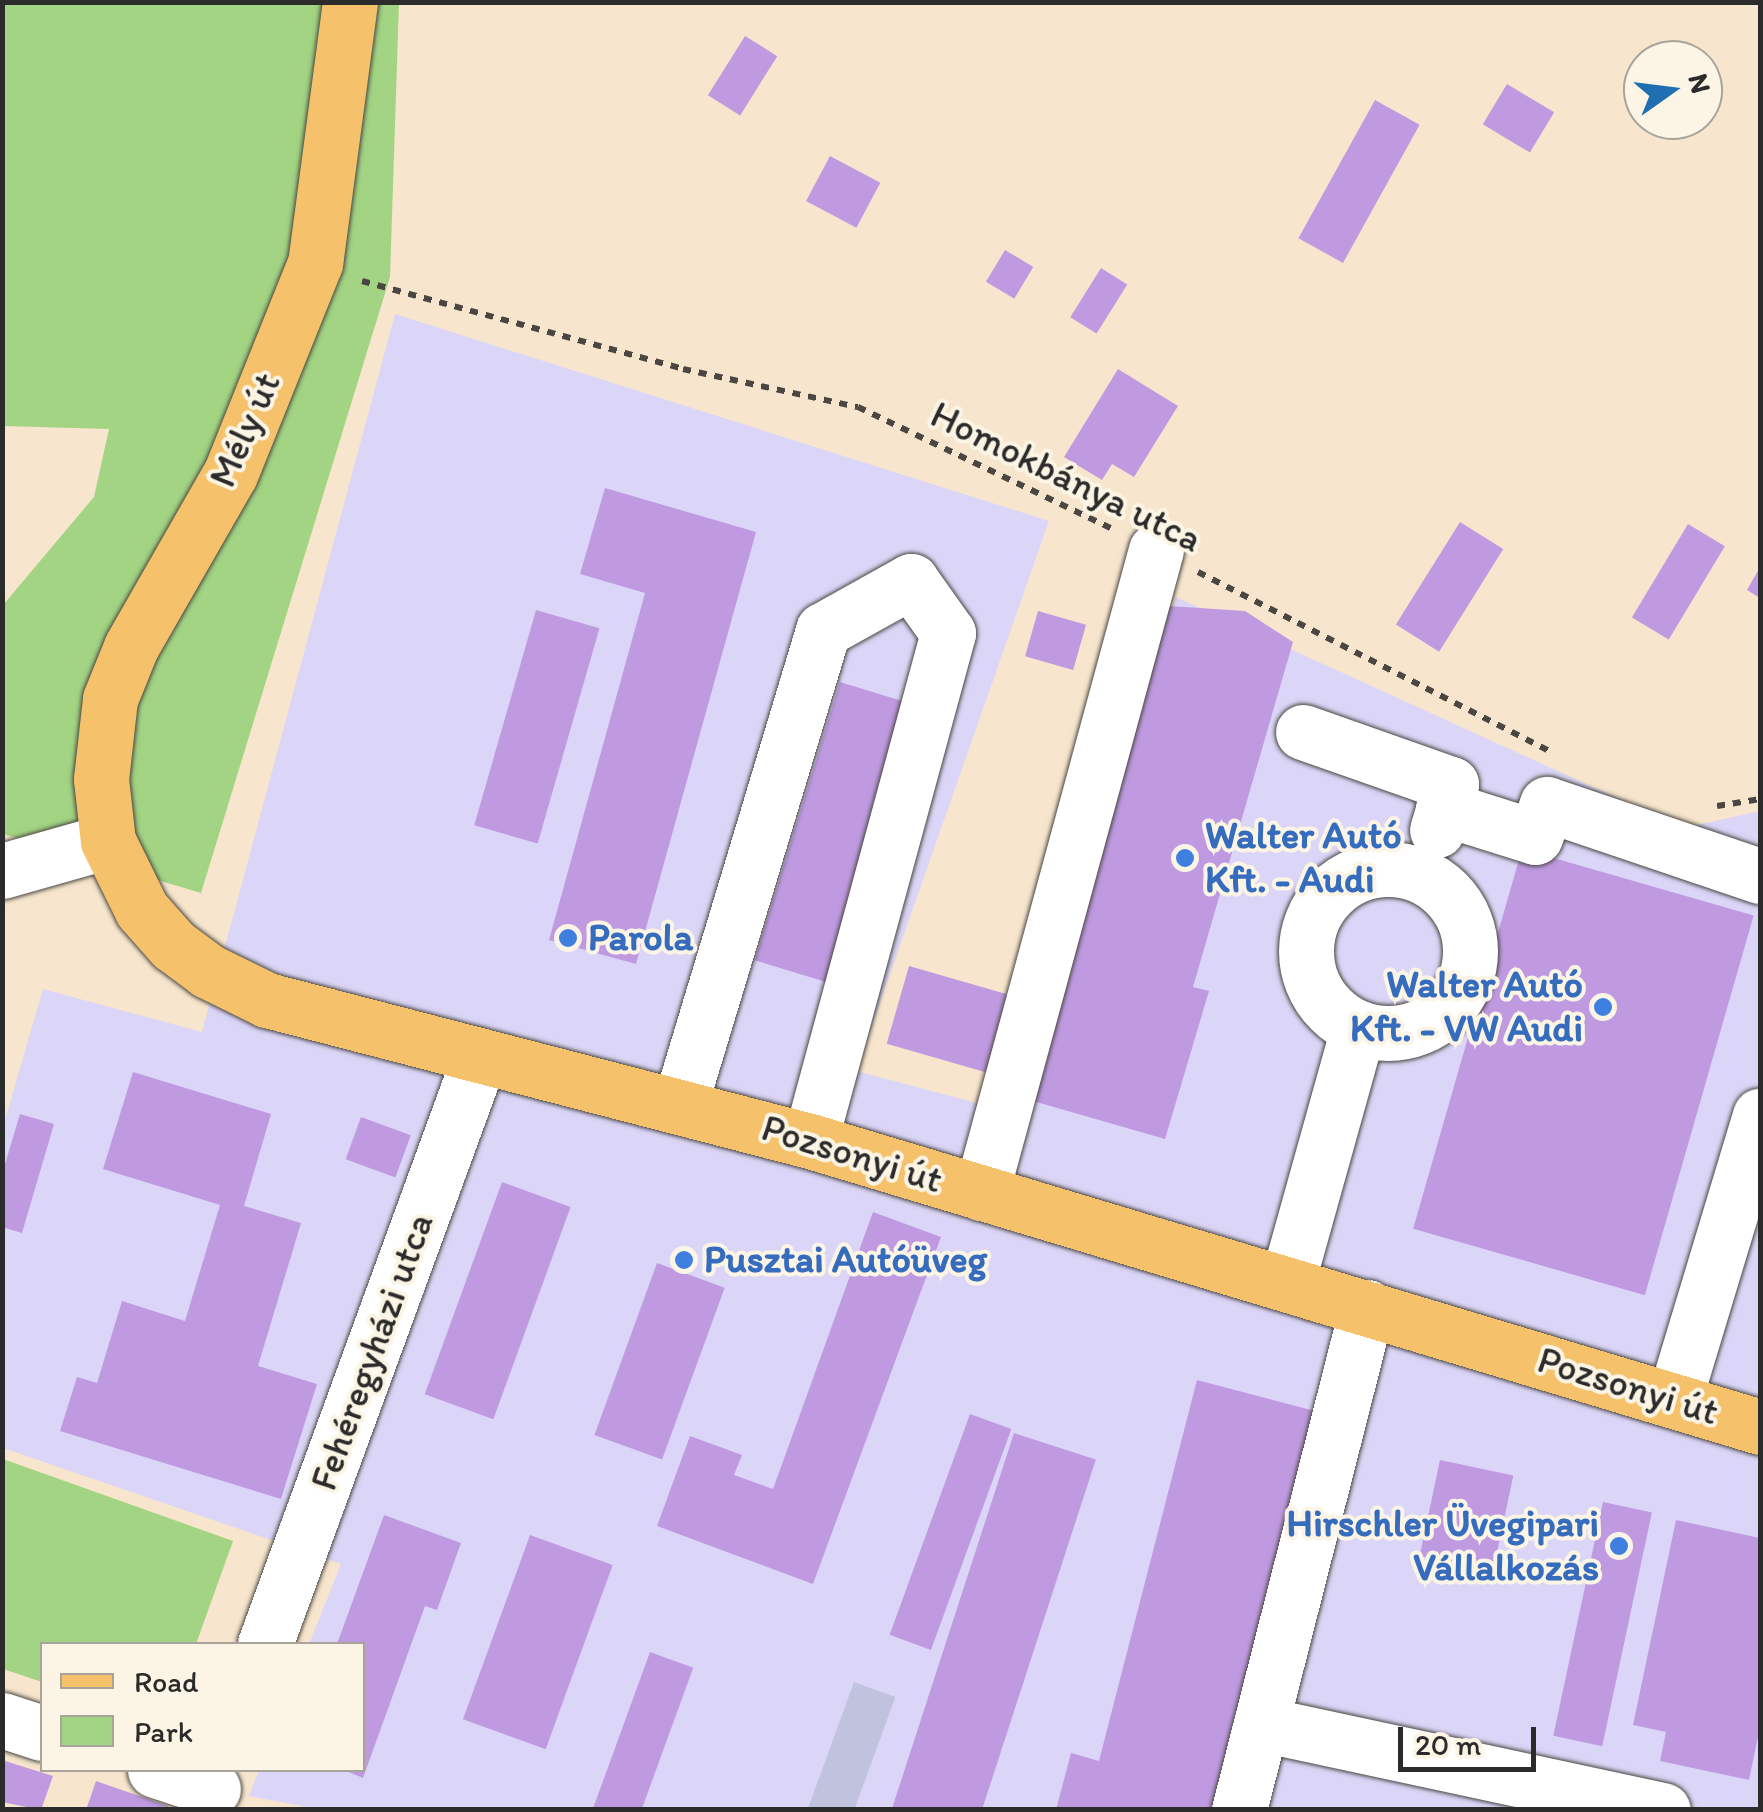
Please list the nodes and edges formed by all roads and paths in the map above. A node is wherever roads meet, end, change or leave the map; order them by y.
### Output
1 (350, 2) edge
2 (315, 262) junction
3 (1156, 550) junction
4 (1303, 732) dead end
5 (1562, 758) dead end
6 (1760, 799) edge
7 (1444, 808) junction
8 (1702, 808) dead end
9 (108, 840) junction
10 (2, 871) edge
11 (1424, 876) junction
12 (1760, 876) edge
13 (1358, 1028) junction
14 (479, 1059) junction
15 (680, 1104) junction
16 (1760, 1116) edge
17 (810, 1140) junction
18 (980, 1193) junction
19 (1744, 1266) dead end
20 (1287, 1284) junction
21 (1367, 1307) junction
22 (1716, 1413) edge
23 (266, 1642) edge
24 (2, 1720) edge
25 (1261, 1724) junction
26 (40, 1731) edge
27 (161, 1772) edge
28 (212, 1789) edge
29 (1239, 1810) edge
30 (1662, 1810) edge

1 - 2 main road, Mély út
2 - 3 path, Homokbánya utca
2 - 9 main road, Mély út
3 - 5 path, Homokbánya utca
3 - 18 street
4 - 7 street
6 - 8 path
7 - 11 street
7 - 12 street
9 - 10 street
9 - 14 main road, Pozsonyi út
11 - 13 street
11 - 13 street
13 - 20 street
14 - 15 main road, Pozsonyi út
14 - 23 street, Fehéregyházi utca
15 - 17 main road, Pozsonyi út
15 - 17 street
16 - 22 street
17 - 18 main road, Pozsonyi út
18 - 20 main road, Pozsonyi út
19 - 22 street
20 - 21 main road, Pozsonyi út
21 - 22 main road, Pozsonyi út
21 - 25 street
24 - 26 street
25 - 29 street
25 - 30 street
27 - 28 street

